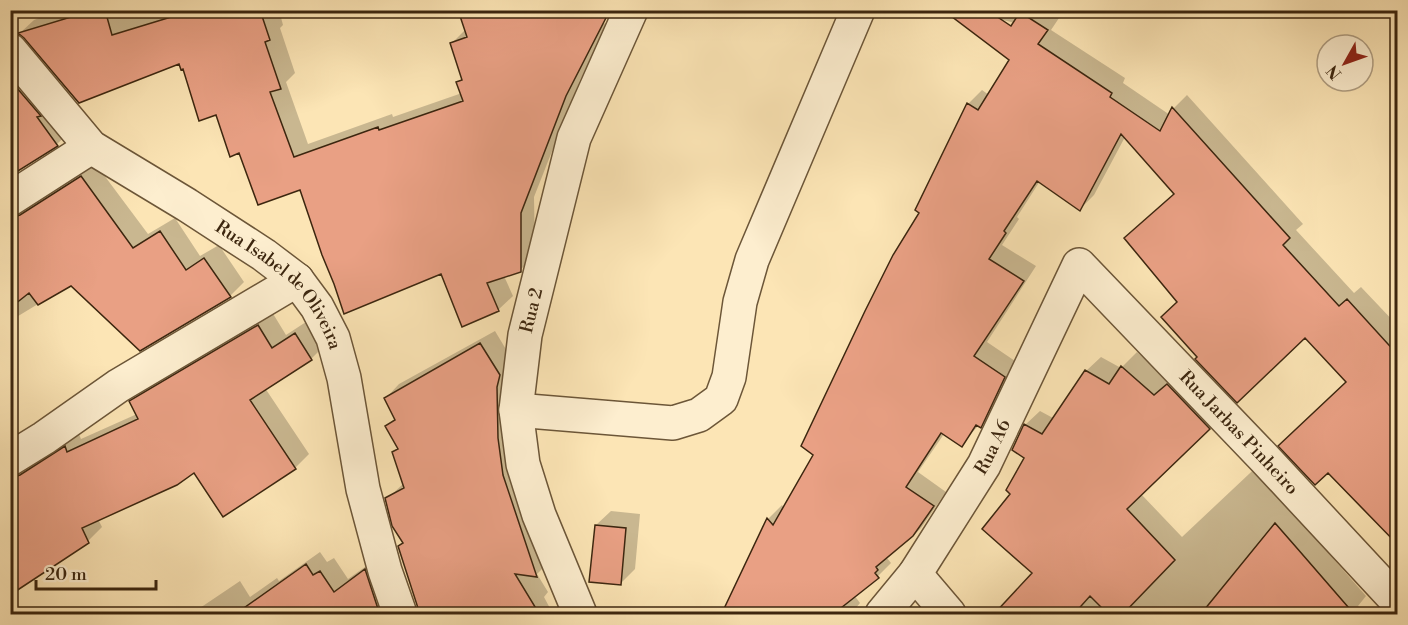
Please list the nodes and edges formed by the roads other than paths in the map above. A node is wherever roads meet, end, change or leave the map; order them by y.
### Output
1 (631, 10) edge
2 (858, 10) edge
3 (12, 54) edge
4 (91, 147) junction
5 (10, 200) edge
6 (1079, 265) joint
7 (297, 280) junction
8 (516, 410) junction
9 (10, 459) edge
10 (915, 574) junction
11 (1398, 602) edge
12 (400, 615) edge
13 (580, 615) edge
14 (882, 615) edge
15 (949, 615) edge

1 - 8 street, Rua 2
2 - 8 street
3 - 4 street, Rua Isabel de Oliveira
4 - 5 street
4 - 7 street, Rua Isabel de Oliveira
6 - 10 street, Rua A6
6 - 11 street, Rua Jarbas Pinheiro
7 - 9 street
7 - 12 street, Rua Isabel de Oliveira
8 - 13 street, Rua 2
10 - 14 street, Rua A6
10 - 15 street

